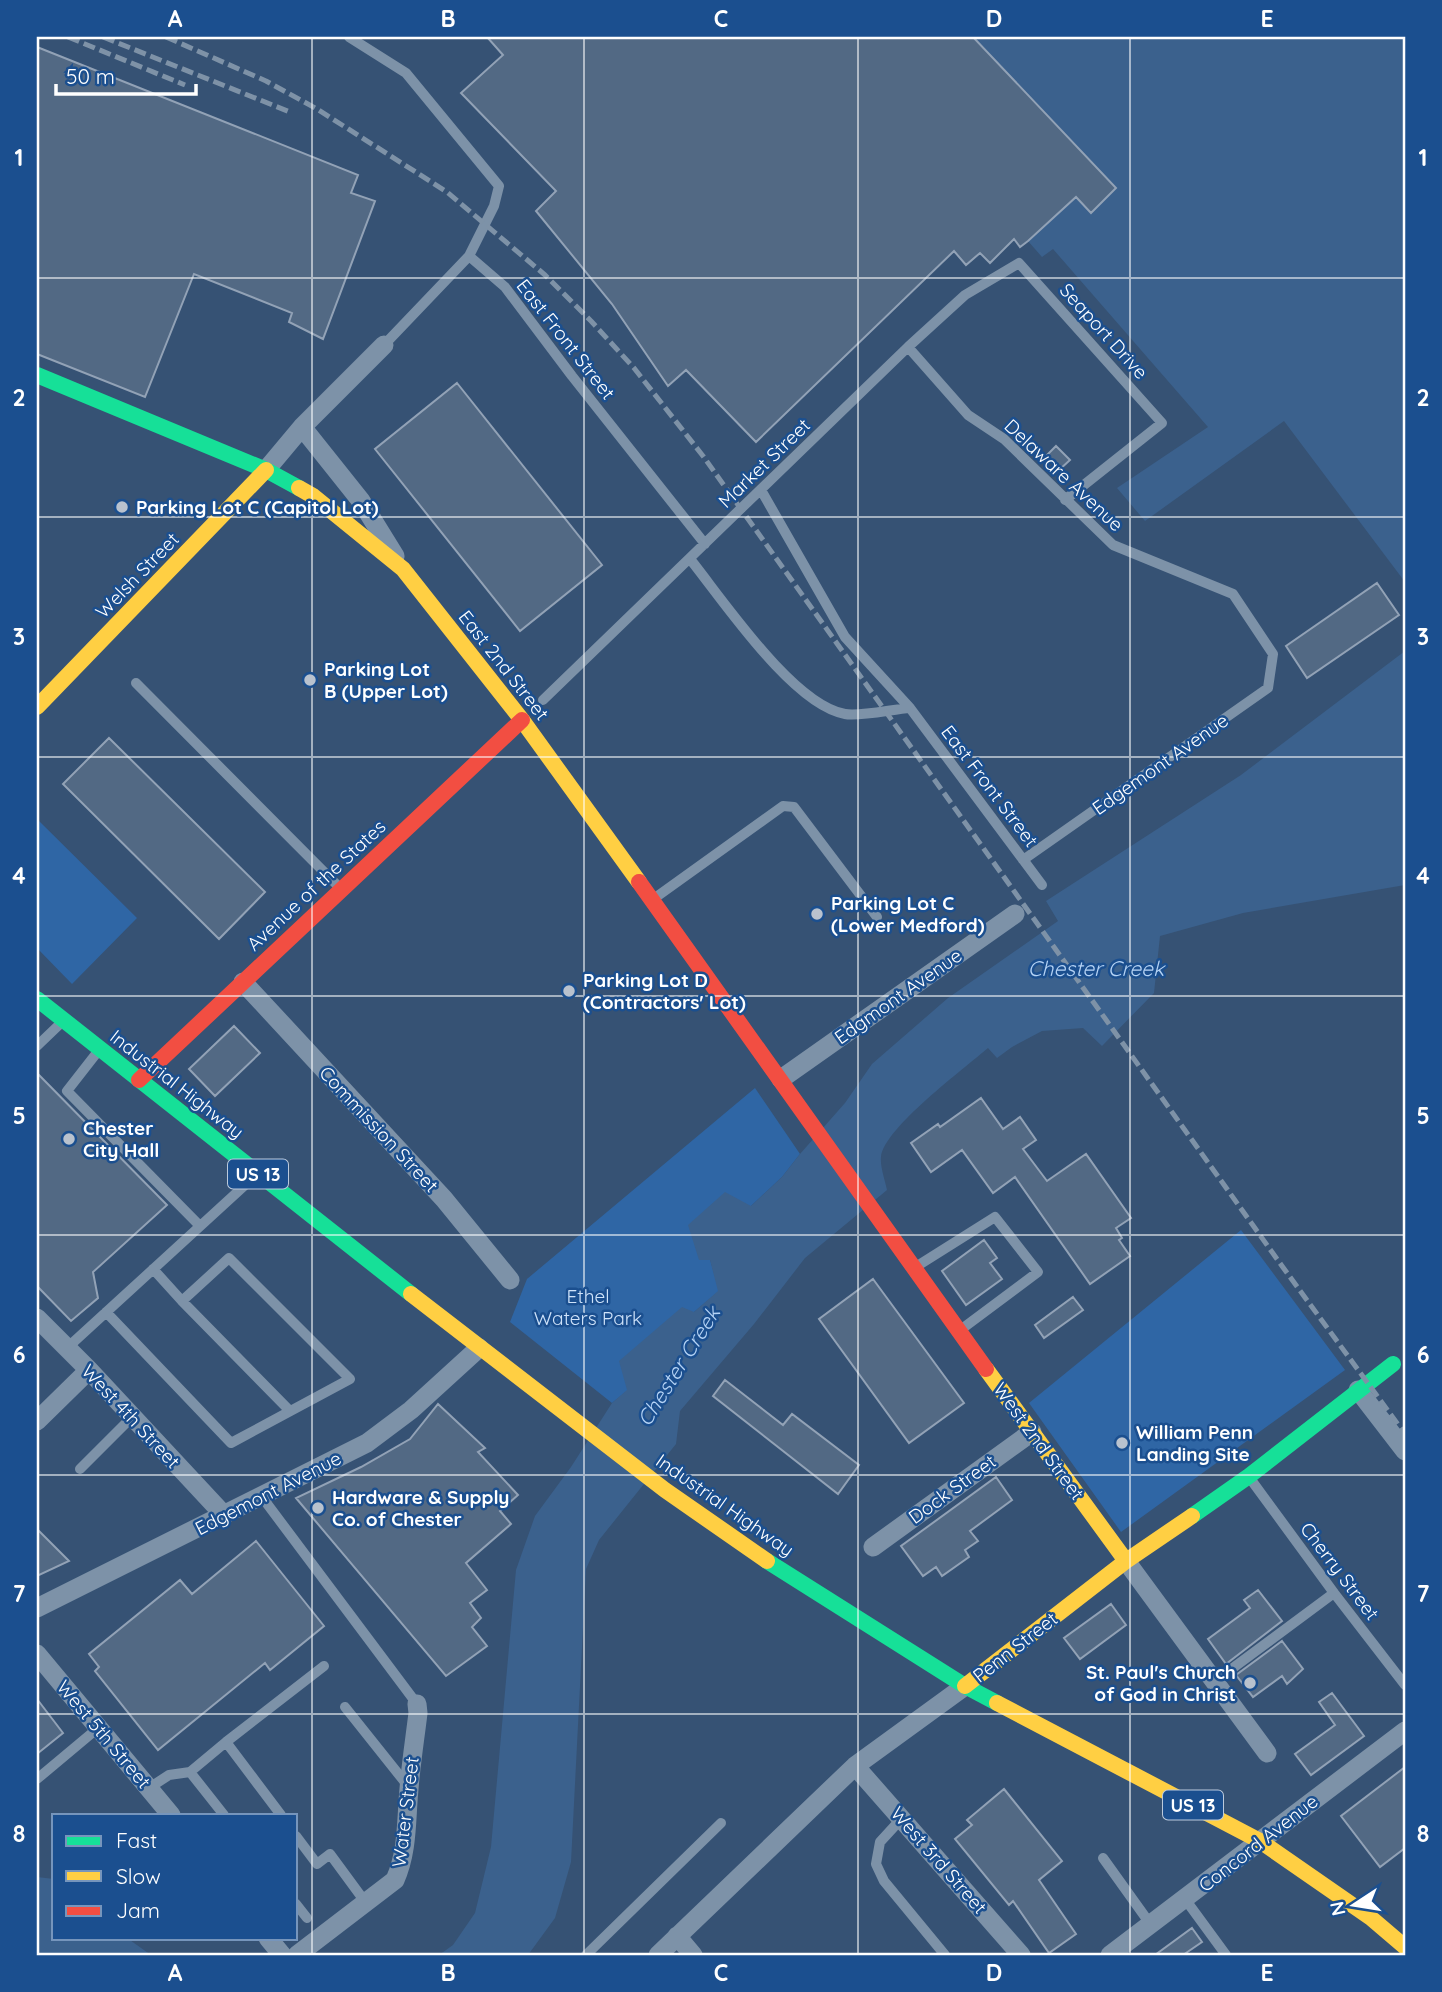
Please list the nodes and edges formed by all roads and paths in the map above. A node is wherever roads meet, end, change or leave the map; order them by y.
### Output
1 (349, 37) edge
2 (469, 256) junction
3 (1019, 263) joint
4 (384, 345) joint
5 (908, 347) junction
6 (37, 375) edge
7 (302, 428) junction
8 (266, 470) junction
9 (761, 490) junction
10 (1065, 499) junction
11 (705, 544) junction
12 (690, 559) junction
13 (403, 569) junction
14 (1273, 654) joint
15 (136, 683) dead end
16 (543, 700) dead end
17 (37, 707) edge
18 (910, 708) junction
19 (522, 720) junction
20 (1023, 860) junction
21 (1042, 885) dead end
22 (341, 890) junction
23 (652, 901) junction
24 (1015, 914) dead end
25 (877, 918) dead end
26 (243, 982) junction
27 (37, 999) edge
28 (64, 1021) junction
29 (37, 1046) edge
30 (100, 1049) junction
31 (781, 1079) junction
32 (139, 1080) junction
33 (814, 1128) joint
34 (258, 1174) junction
35 (200, 1226) junction
36 (153, 1269) junction
37 (913, 1269) junction
38 (510, 1280) dead end
39 (182, 1301) junction
40 (106, 1312) junction
41 (37, 1318) edge
42 (958, 1331) junction
43 (67, 1348) junction
44 (479, 1348) junction
45 (1399, 1363) edge
46 (89, 1370) junction
47 (1358, 1390) junction
48 (290, 1411) junction
49 (132, 1416) junction
50 (37, 1421) edge
51 (1032, 1432) junction
52 (1405, 1451) edge
53 (80, 1469) dead end
54 (1249, 1476) junction
55 (262, 1497) junction
56 (224, 1515) junction
57 (873, 1547) dead end
58 (1126, 1561) junction
59 (1334, 1593) junction
60 (37, 1608) edge
61 (37, 1654) edge
62 (324, 1665) dead end
63 (1214, 1682) junction
64 (1405, 1685) edge
65 (965, 1686) junction
66 (417, 1704) joint
67 (345, 1707) dead end
68 (99, 1728) junction
69 (1405, 1731) edge
70 (226, 1742) junction
71 (1267, 1753) dead end
72 (855, 1766) junction
73 (190, 1772) junction
74 (37, 1779) edge
75 (409, 1786) junction
76 (149, 1788) junction
77 (170, 1814) edge
78 (223, 1814) edge
79 (280, 1814) edge
80 (902, 1818) junction
81 (721, 1823) dead end
82 (298, 1839) edge
83 (1260, 1841) junction
84 (1103, 1858) dead end
85 (1185, 1899) junction
86 (367, 1904) junction
87 (298, 1907) edge
88 (307, 1918) dead end
89 (1151, 1925) junction
90 (677, 1936) junction
91 (270, 1940) edge
92 (1405, 1947) edge
93 (282, 1955) edge
94 (298, 1955) edge
95 (586, 1955) edge
96 (658, 1955) edge
97 (693, 1955) edge
98 (945, 1955) edge
99 (1021, 1955) edge
100 (1110, 1955) edge
101 (1226, 1955) edge

1 - 2 lane
2 - 4 lane
2 - 11 lane, East Front Street
3 - 5 lane, Market Street
3 - 10 lane, Seaport Drive
4 - 7 street
5 - 9 lane, Market Street
5 - 10 lane, Delaware Avenue
6 - 8 street, East 2nd Street
7 - 8 street
7 - 13 street
8 - 13 street, East 2nd Street
8 - 17 street, Welsh Street
9 - 11 lane, Market Street
9 - 18 lane, East Front Street
10 - 14 lane, Delaware Avenue
11 - 12 lane, Market Street
12 - 16 lane, Market Street
12 - 18 lane
13 - 19 street, East 2nd Street
14 - 20 lane, Edgemont Avenue
15 - 22 lane
18 - 20 lane, East Front Street
19 - 22 street, Avenue of the States
19 - 23 street, East 2nd Street
20 - 21 lane, East Front Street
22 - 26 street, Avenue of the States
23 - 25 lane
23 - 31 street, East 2nd Street
24 - 31 street, Edgmont Avenue
26 - 32 street, Avenue of the States
26 - 38 street, Commission Street
27 - 28 street, Industrial Highway / US 13
28 - 29 lane
28 - 30 street, Industrial Highway / US 13
30 - 32 street, Industrial Highway / US 13
30 - 35 lane
31 - 33 street, East 2nd Street
32 - 34 street, Industrial Highway / US 13
33 - 37 street, West 2nd Street
34 - 35 lane
34 - 44 street, Industrial Highway / US 13
35 - 36 lane
36 - 39 lane
36 - 40 lane
37 - 42 street, West 2nd Street
37 - 42 lane
39 - 48 lane
39 - 48 lane
40 - 43 lane
40 - 48 lane
41 - 43 street, West 4th Street
42 - 51 street, West 2nd Street
43 - 46 street, West 4th Street
44 - 55 street, Edgemont Avenue
44 - 65 street, Industrial Highway / US 13
45 - 47 street, Penn Street
46 - 49 street, West 4th Street
46 - 50 street
47 - 52 street
47 - 54 street, Penn Street
49 - 53 lane
49 - 56 street, West 4th Street
51 - 57 street, Dock Street
51 - 58 street, West 2nd Street
54 - 58 street, Penn Street
54 - 59 lane, Cherry Street
55 - 56 street, Edgemont Avenue
55 - 66 lane
56 - 60 street, Edgemont Avenue
58 - 63 street, West 2nd Street
58 - 65 street, Penn Street
59 - 63 lane
59 - 64 lane, Cherry Street
61 - 68 street, West 5th Street
62 - 70 lane
63 - 71 street, West 2nd Street
65 - 72 street, Penn Street
65 - 83 street, Industrial Highway / US 13
66 - 75 street, Water Street
67 - 75 lane
68 - 74 lane
68 - 76 street, West 5th Street
69 - 83 street, Concord Avenue
70 - 73 lane
70 - 79 lane
72 - 80 street, West 3rd Street
72 - 90 street, Penn Street
73 - 76 lane
73 - 78 lane
75 - 86 street, Water Street
76 - 77 street, West 5th Street
80 - 98 lane
80 - 99 street, West 3rd Street
81 - 95 lane
82 - 86 lane
83 - 85 street, Concord Avenue
83 - 92 street, Industrial Highway / US 13
84 - 89 lane
85 - 89 street, Concord Avenue
85 - 101 lane
86 - 94 street, Water Street
87 - 88 lane
89 - 100 street, Concord Avenue
90 - 96 street, Penn Street
90 - 97 street
91 - 93 street

